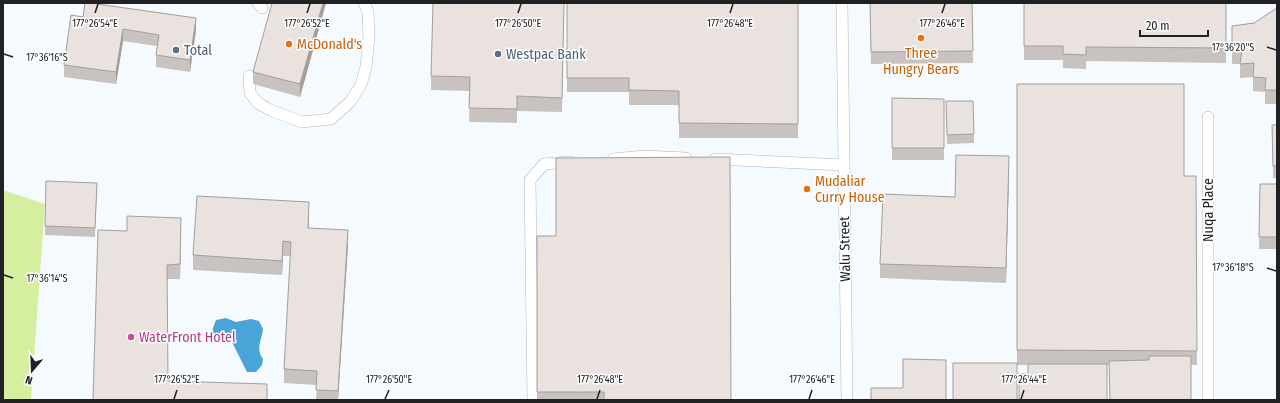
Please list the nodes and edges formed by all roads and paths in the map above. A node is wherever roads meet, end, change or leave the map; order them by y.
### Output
1 (364, 3) edge
2 (842, 3) edge
3 (249, 76) dead end
4 (1208, 117) dead end
5 (605, 159) edge
6 (582, 161) edge
7 (844, 165) junction
8 (533, 400) edge
9 (847, 400) edge
10 (1208, 400) edge

1 - 3 lane
2 - 7 lane, Walu Street
4 - 10 lane, Nuqa Place
5 - 7 lane
6 - 8 lane
7 - 9 lane, Walu Street

